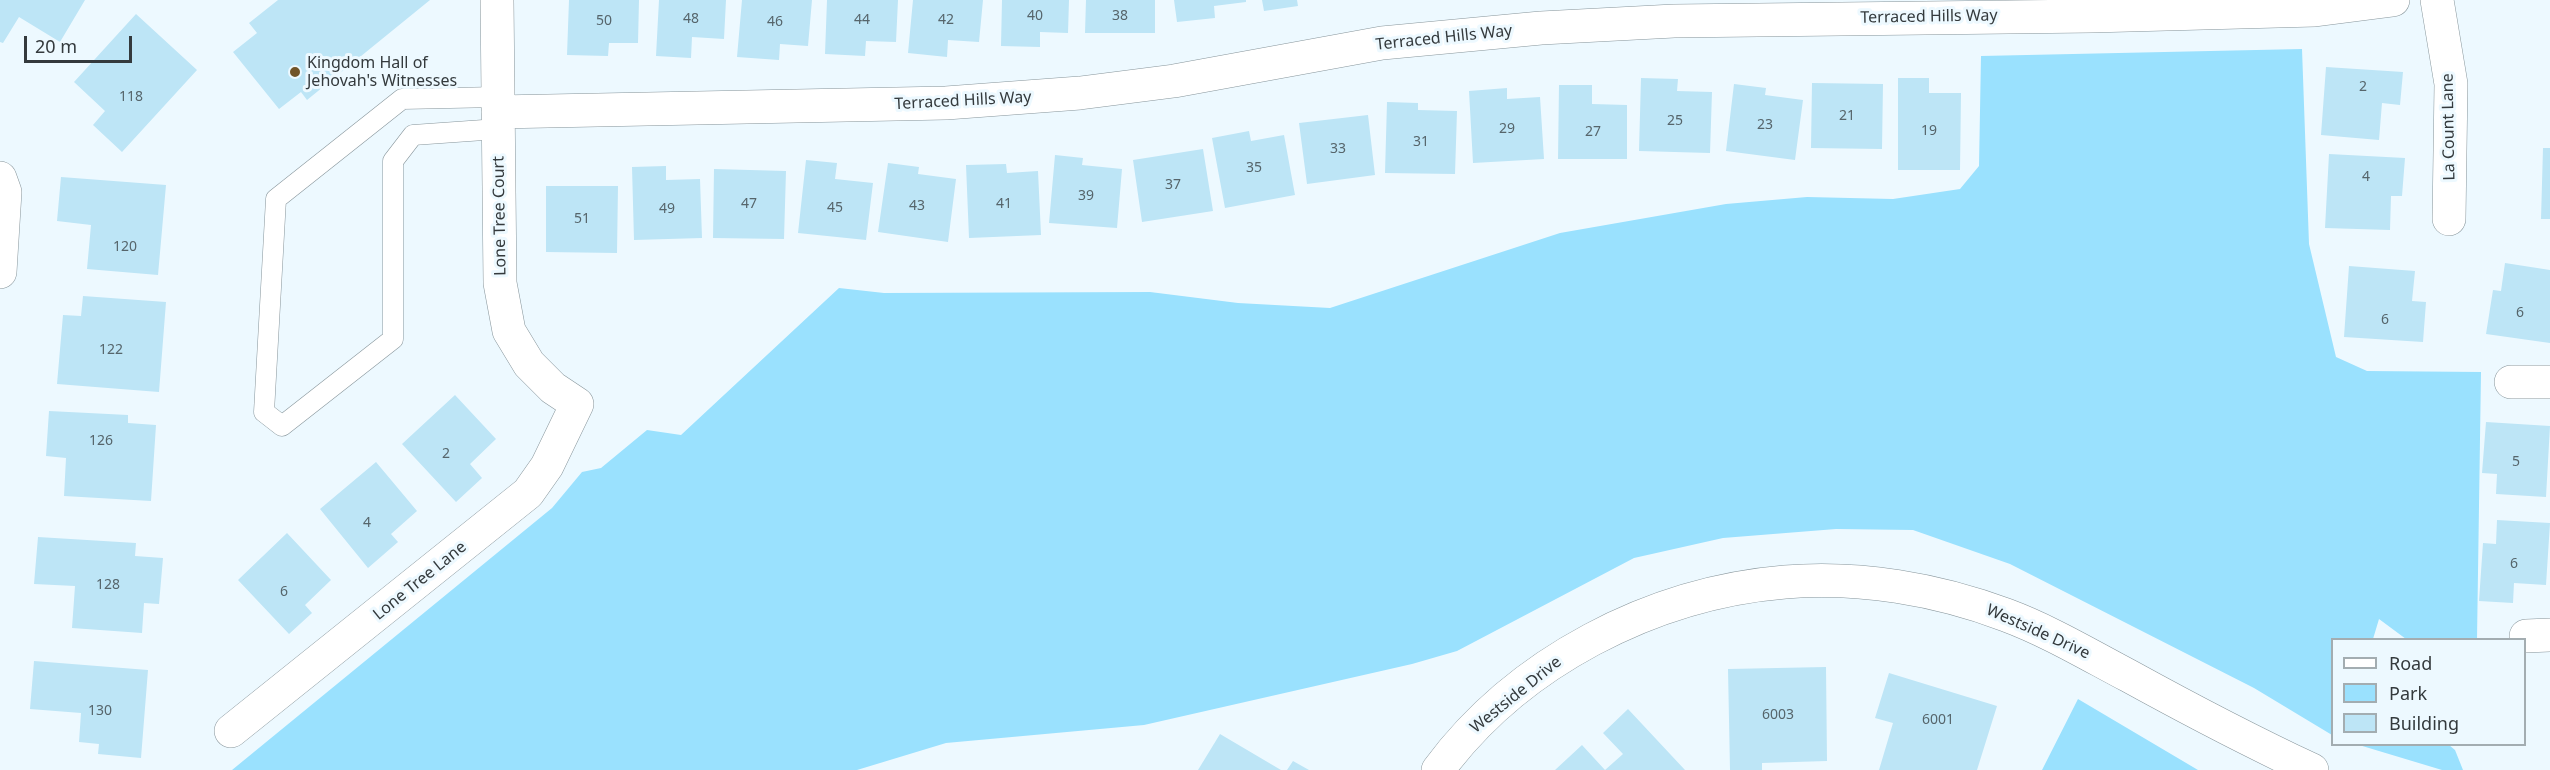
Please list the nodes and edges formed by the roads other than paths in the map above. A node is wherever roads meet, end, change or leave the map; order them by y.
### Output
1 (497, 0) edge
2 (2393, 0) edge
3 (2437, 0) edge
4 (498, 112) junction
5 (0, 178) edge
6 (2449, 219) dead end
7 (0, 272) edge
8 (2511, 382) dead end
9 (2550, 382) edge
10 (577, 404) joint
11 (231, 731) dead end
12 (1438, 770) edge
13 (2312, 770) edge

1 - 4 street, Lone Tree Court
2 - 4 street, Terraced Hills Way
3 - 6 street, La Count Lane
4 - 4 lane
4 - 10 street, Lone Tree Court
5 - 7 street
8 - 9 street
10 - 11 street, Lone Tree Lane
12 - 13 street, Westside Drive

